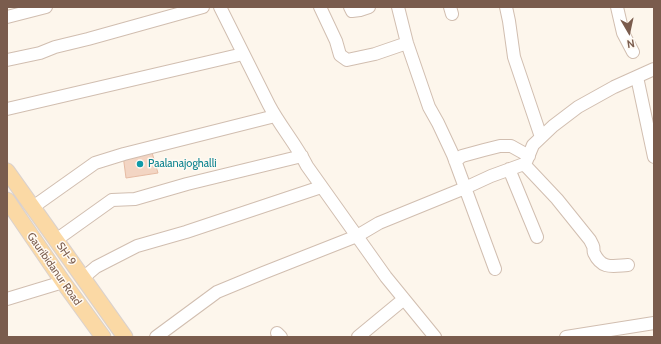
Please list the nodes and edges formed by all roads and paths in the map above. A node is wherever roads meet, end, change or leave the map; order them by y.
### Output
1 (46, 7) edge
2 (203, 7) edge
3 (220, 7) edge
4 (320, 7) edge
5 (350, 7) edge
6 (369, 7) edge
7 (398, 7) edge
8 (506, 7) edge
9 (617, 7) edge
10 (7, 17) edge
11 (407, 43) junction
12 (633, 52) dead end
13 (243, 54) junction
14 (7, 60) edge
15 (654, 69) edge
16 (637, 77) junction
17 (7, 109) edge
18 (275, 116) junction
19 (541, 137) junction
20 (302, 156) junction
21 (654, 157) edge
22 (526, 160) junction
23 (455, 161) junction
24 (509, 169) junction
25 (7, 171) edge
26 (321, 187) junction
27 (464, 188) junction
28 (7, 200) edge
29 (33, 207) junction
30 (357, 236) junction
31 (537, 237) dead end
32 (56, 240) junction
33 (628, 265) dead end
34 (495, 268) dead end
35 (83, 278) junction
36 (63, 282) junction
37 (7, 299) edge
38 (404, 299) junction
39 (654, 323) edge
40 (103, 337) edge
41 (125, 337) edge
42 (156, 337) edge
43 (358, 337) edge
44 (435, 337) edge
45 (566, 337) edge

1 - 10 street
2 - 14 street
3 - 13 street
4 - 11 street
5 - 6 street
7 - 11 street
8 - 19 street
9 - 12 street
11 - 23 street
13 - 17 street
13 - 18 street
15 - 16 street
16 - 19 street
16 - 21 street
18 - 20 street
18 - 29 street
19 - 22 street
20 - 26 street
20 - 32 street
22 - 23 street
22 - 24 street
22 - 33 street
23 - 27 street
24 - 27 street
24 - 31 street
25 - 29 main road, SH-9
26 - 30 street
26 - 35 street
27 - 30 street
27 - 34 street
28 - 36 main road, Gauribidanur Road
29 - 32 main road, SH-9
30 - 38 street
30 - 42 street
32 - 35 main road, SH-9
35 - 41 main road, SH-9
36 - 37 street
36 - 40 main road, Gauribidanur Road
38 - 43 street
38 - 44 street
39 - 45 street

